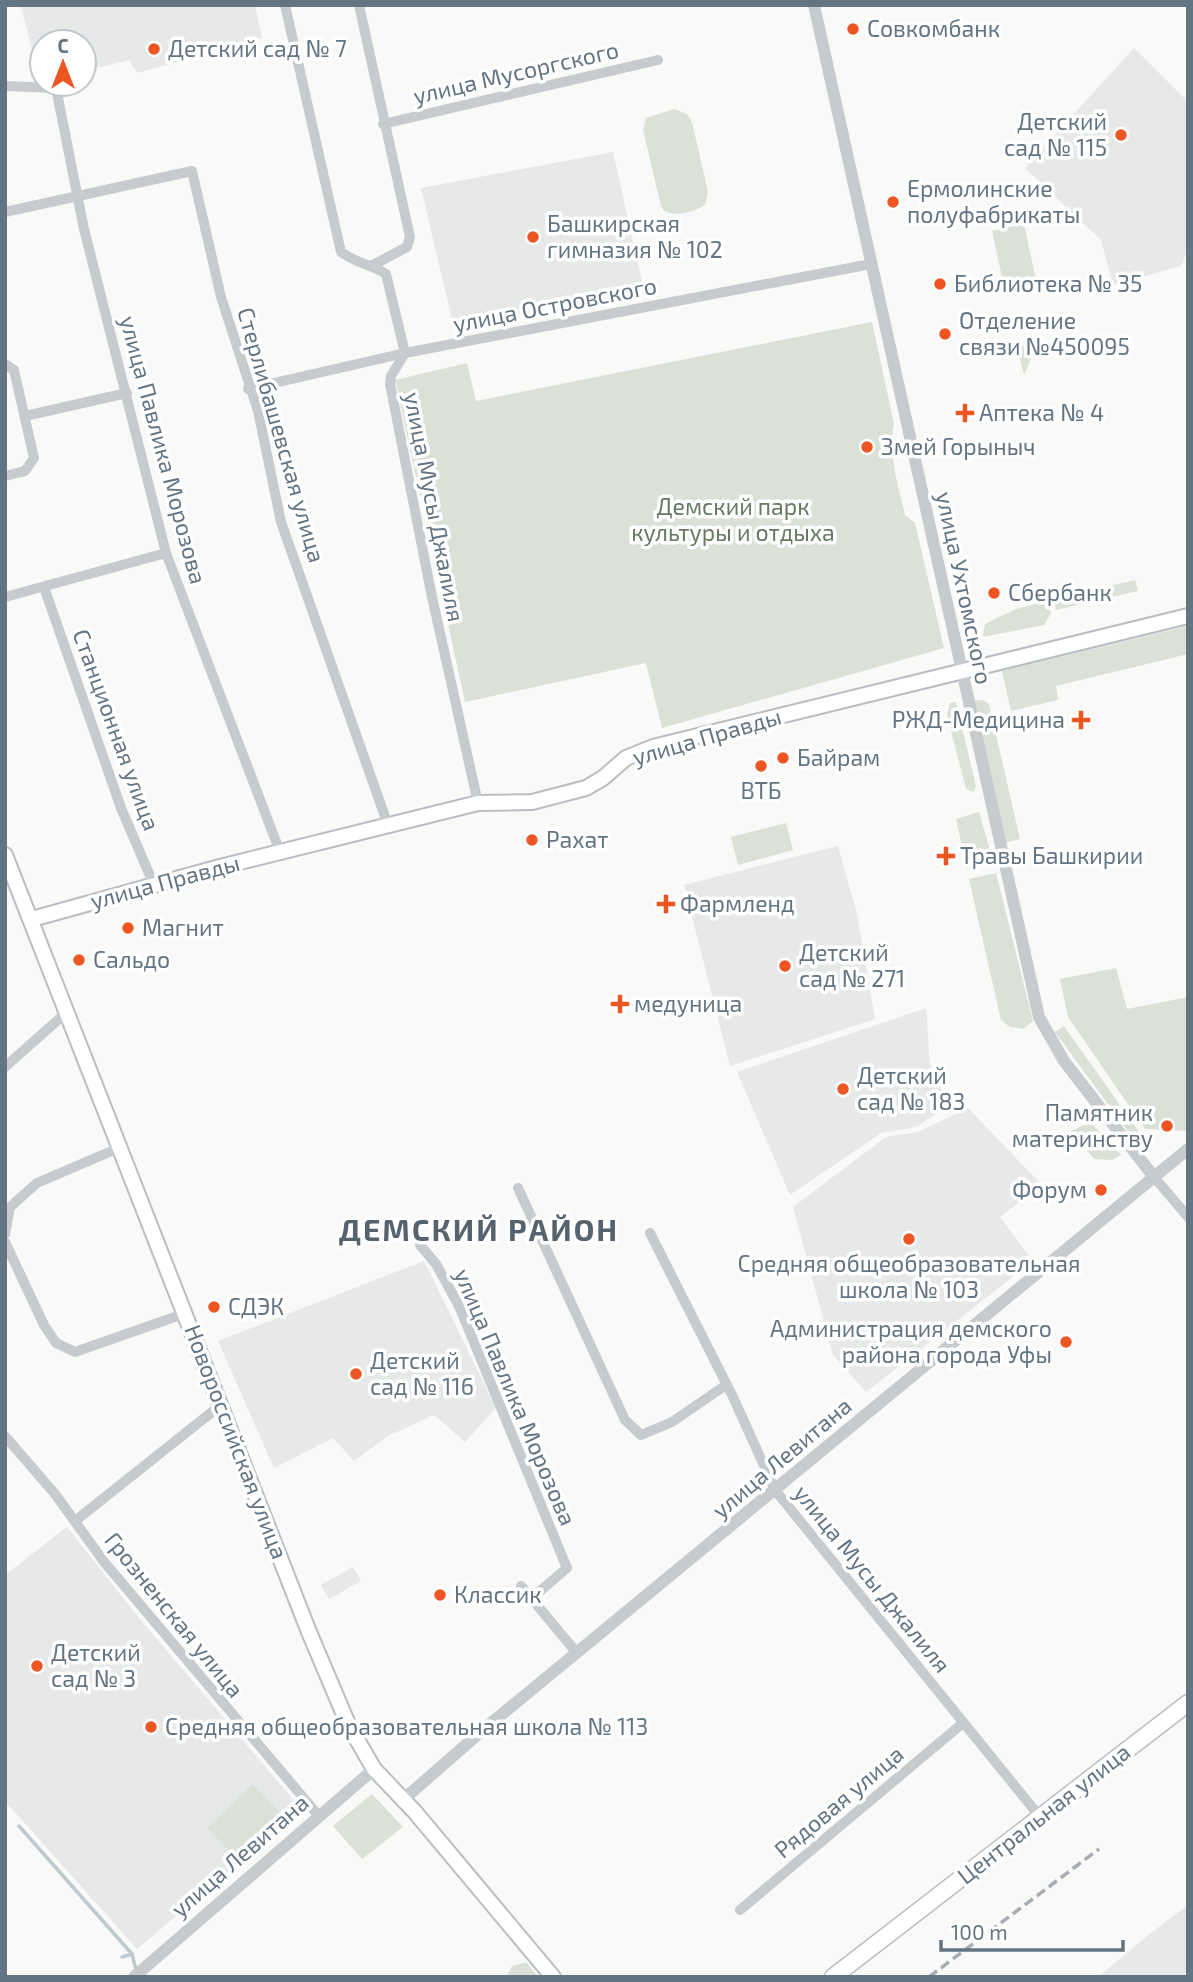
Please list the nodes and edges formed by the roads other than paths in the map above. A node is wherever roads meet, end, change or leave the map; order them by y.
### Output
1 (285, 5) edge
2 (359, 5) edge
3 (814, 5) edge
4 (658, 60) dead end
5 (5, 86) edge
6 (383, 124) junction
7 (79, 194) junction
8 (5, 212) edge
9 (871, 264) junction
10 (373, 265) junction
11 (405, 353) junction
12 (5, 364) edge
13 (248, 389) junction
14 (127, 393) junction
15 (25, 416) junction
16 (5, 477) edge
17 (166, 553) junction
18 (44, 587) junction
19 (5, 597) edge
20 (1188, 616) edge
21 (962, 672) junction
22 (478, 803) junction
23 (388, 825) junction
24 (280, 852) junction
25 (5, 855) edge
26 (153, 885) junction
27 (32, 919) junction
28 (68, 1011) junction
29 (5, 1067) edge
30 (121, 1147) junction
31 (1188, 1149) edge
32 (1154, 1177) junction
33 (518, 1188) dead end
34 (1188, 1217) edge
35 (650, 1233) dead end
36 (5, 1234) edge
37 (5, 1242) edge
38 (420, 1245) dead end
39 (186, 1313) junction
40 (726, 1385) junction
41 (222, 1404) junction
42 (5, 1436) edge
43 (775, 1490) junction
44 (75, 1521) junction
45 (522, 1586) dead end
46 (532, 1598) junction
47 (577, 1653) junction
48 (1188, 1703) edge
49 (964, 1723) junction
50 (374, 1769) junction
51 (404, 1799) junction
52 (318, 1815) junction
53 (1040, 1817) junction
54 (740, 1910) dead end
55 (134, 1977) edge
56 (553, 1977) edge
57 (833, 1977) edge

1 - 10 street
2 - 6 street
3 - 9 street, улица Ухтомского
4 - 6 street, улица Мусоргского
5 - 7 street, улица Павлика Морозова
6 - 10 street
7 - 8 street
7 - 13 street, Стерлибашевская улица
7 - 14 street, улица Павлика Морозова
9 - 11 street, улица Островского
9 - 21 street, улица Ухтомского
10 - 11 street
11 - 13 street, улица Островского
11 - 22 street, улица Мусы Джалиля
12 - 15 street
13 - 23 street, Стерлибашевская улица
14 - 15 street
14 - 17 street, улица Павлика Морозова
15 - 16 street
17 - 18 street
17 - 24 street, улица Павлика Морозова
18 - 19 street
18 - 26 street, Станционная улица
20 - 21 main road, улица Правды
21 - 22 main road, улица Правды
21 - 32 street, улица Ухтомского
22 - 23 main road, улица Правды
23 - 24 main road, улица Правды
24 - 26 main road, улица Правды
25 - 27 main road, Новороссийская улица
26 - 27 main road, улица Правды
27 - 28 main road, Новороссийская улица
28 - 29 street
28 - 30 main road, Новороссийская улица
30 - 36 street
30 - 39 main road, Новороссийская улица
31 - 32 street, улица Левитана
32 - 34 street, улица Ухтомского
32 - 43 street, улица Левитана
33 - 40 street
35 - 40 street, улица Мусы Джалиля
37 - 39 street
38 - 46 street, улица Павлика Морозова
39 - 41 main road, Новороссийская улица
40 - 43 street, улица Мусы Джалиля
41 - 44 street
41 - 50 main road, Новороссийская улица
42 - 44 street, Грозненская улица
43 - 47 street, улица Левитана
43 - 49 street, улица Мусы Джалиля
44 - 52 street, Грозненская улица
45 - 46 street
46 - 47 street
47 - 51 street, улица Левитана
48 - 53 main road, Центральная улица
49 - 53 street, улица Мусы Джалиля
49 - 54 street, Рядовая улица
50 - 51 main road, Новороссийская улица
50 - 52 street, улица Левитана
51 - 56 main road, Новороссийская улица
52 - 55 street, улица Левитана
53 - 57 main road, Центральная улица

